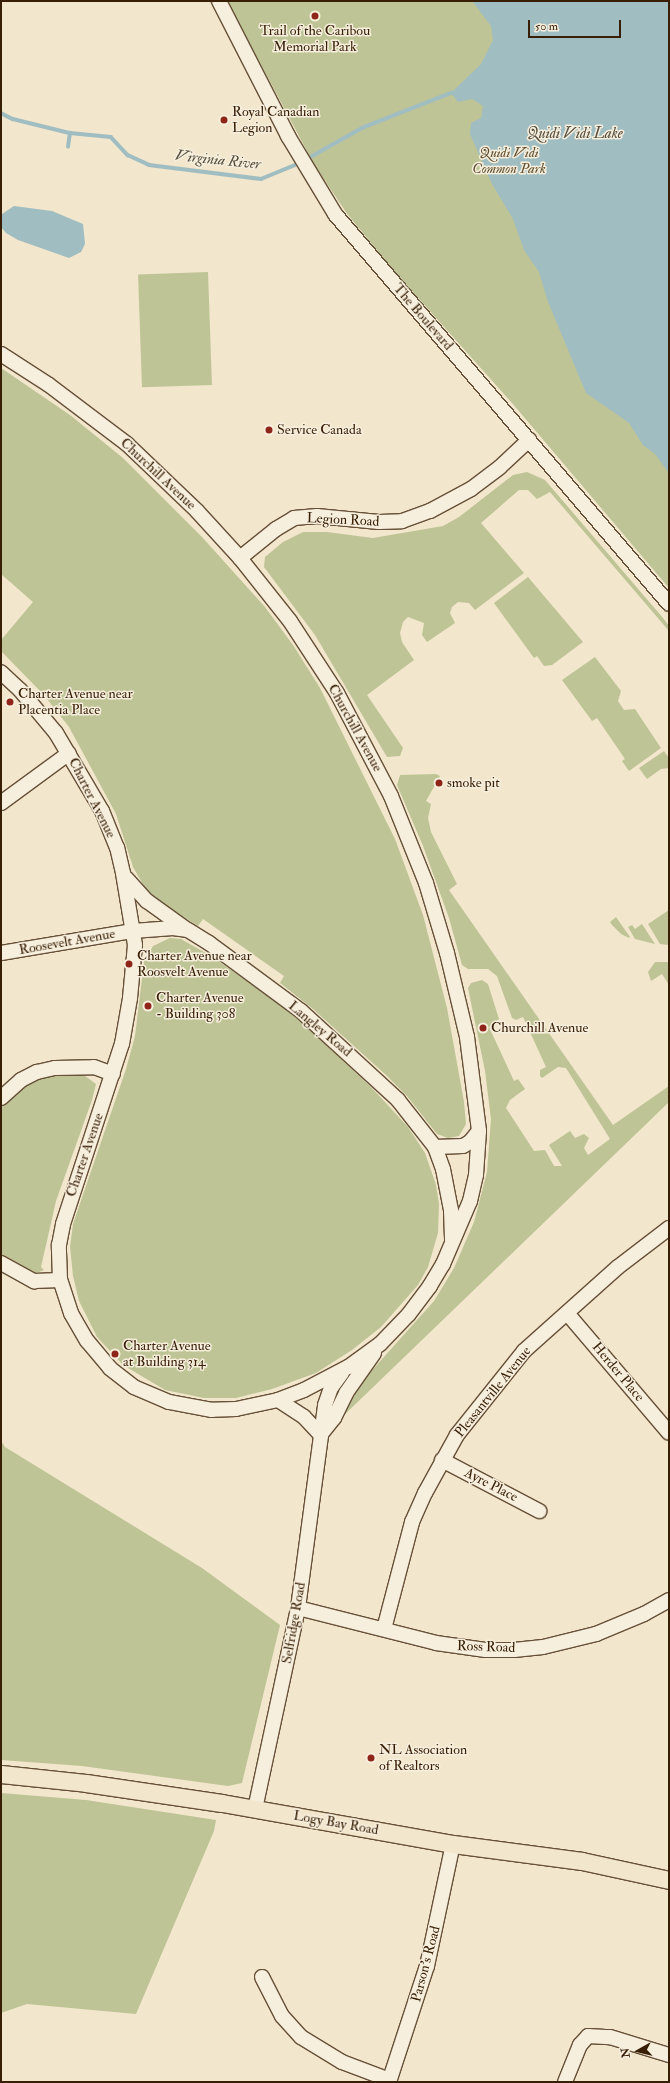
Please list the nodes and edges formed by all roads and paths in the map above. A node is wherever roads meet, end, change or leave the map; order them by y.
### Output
1 (219, 1) edge
2 (1, 354) edge
3 (530, 440) junction
4 (240, 558) junction
5 (669, 604) edge
6 (1, 672) edge
7 (69, 753) junction
8 (1, 803) edge
9 (123, 873) junction
10 (188, 930) junction
11 (133, 931) junction
12 (1, 954) edge
13 (113, 1074) junction
14 (1, 1098) edge
15 (479, 1131) junction
16 (434, 1147) junction
17 (669, 1228) edge
18 (452, 1246) junction
19 (1, 1263) edge
20 (60, 1280) junction
21 (567, 1312) junction
22 (380, 1344) junction
23 (348, 1367) junction
24 (278, 1400) junction
25 (669, 1433) edge
26 (321, 1435) junction
27 (442, 1460) junction
28 (539, 1511) dead end
29 (669, 1600) edge
30 (298, 1608) junction
31 (384, 1630) junction
32 (1, 1774) edge
33 (255, 1809) junction
34 (453, 1844) junction
35 (669, 1880) edge
36 (262, 1977) dead end
37 (669, 2055) edge
38 (390, 2081) edge
39 (566, 2082) edge

1 - 3 street, The Boulevard
2 - 4 street, Churchill Avenue
3 - 4 street, Legion Road
3 - 5 street, The Boulevard
4 - 15 street, Churchill Avenue
6 - 7 street, Charter Avenue
7 - 8 street
7 - 9 street, Charter Avenue
9 - 10 street, Langley Road
9 - 11 street, Charter Avenue
10 - 11 street, Langley Road
10 - 16 street, Langley Road
11 - 12 street, Roosevelt Avenue
11 - 13 street, Charter Avenue
13 - 14 street
13 - 20 street, Charter Avenue
15 - 16 street
15 - 18 street, Churchill Avenue
16 - 18 street, Langley Road
17 - 21 street, Pleasantville Avenue
18 - 22 street, Churchill Avenue
19 - 20 street
20 - 24 street, Charter Avenue
21 - 25 street, Herder Place
21 - 27 street, Pleasantville Avenue
22 - 23 street, Charter Avenue
22 - 26 street, Selfridge Road
23 - 24 street, Charter Avenue
23 - 26 street, Selfridge Road
24 - 26 street
26 - 30 street, Selfridge Road
27 - 28 street, Ayre Place
27 - 31 street, Pleasantville Avenue
29 - 31 street, Ross Road
30 - 31 street, Ross Road
30 - 33 street, Selfridge Road
32 - 33 main road, Logy Bay Road
33 - 34 main road, Logy Bay Road
34 - 35 main road, Logy Bay Road
34 - 38 street, Parson's Road
36 - 38 street
37 - 39 street

